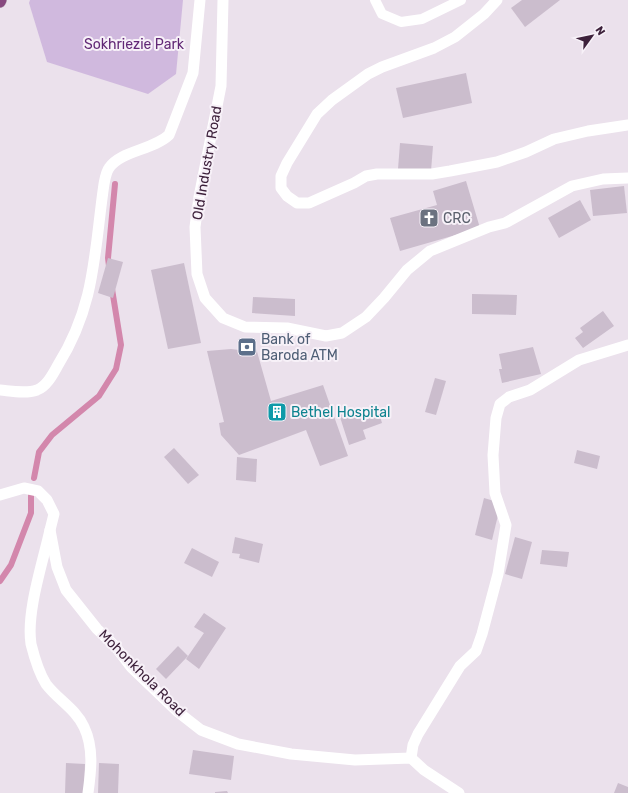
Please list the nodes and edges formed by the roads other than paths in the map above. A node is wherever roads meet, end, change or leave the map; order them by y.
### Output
1 (200, 0) edge
2 (223, 0) edge
3 (375, 0) edge
4 (461, 0) edge
5 (497, 0) edge
6 (628, 125) edge
7 (628, 178) edge
8 (628, 345) edge
9 (0, 390) edge
10 (0, 495) edge
11 (50, 530) junction
12 (411, 758) junction
13 (88, 793) edge
14 (459, 793) edge

1 - 9 street
2 - 7 street, Old Industry Road
3 - 4 lane
5 - 6 street
8 - 12 street
10 - 11 street, Mohonkhola Road
11 - 12 street, Mohonkhola Road
11 - 13 street
12 - 14 street

